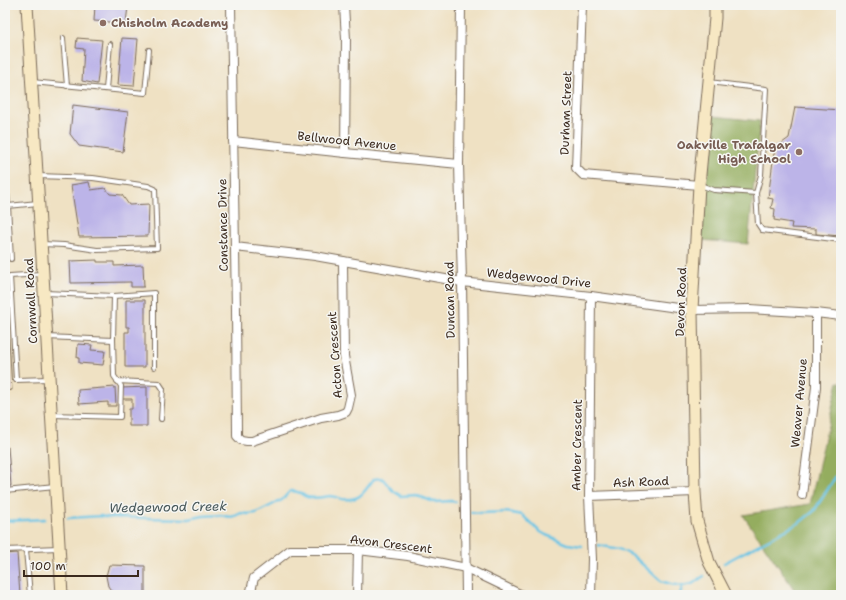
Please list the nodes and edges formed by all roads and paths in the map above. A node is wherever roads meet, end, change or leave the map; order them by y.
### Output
1 (27, 5) edge
2 (231, 5) edge
3 (344, 5) edge
4 (460, 5) edge
5 (582, 5) edge
6 (715, 5) edge
7 (63, 38) dead end
8 (110, 44) dead end
9 (149, 50) dead end
10 (31, 82) junction
11 (709, 82) junction
12 (67, 86) junction
13 (106, 89) junction
14 (233, 141) junction
15 (345, 153) junction
16 (459, 164) junction
17 (5, 168) edge
18 (37, 176) junction
19 (699, 185) junction
20 (756, 193) junction
21 (6, 196) edge
22 (39, 203) junction
23 (8, 206) junction
24 (7, 217) edge
25 (841, 240) edge
26 (41, 244) junction
27 (235, 247) junction
28 (11, 259) dead end
29 (342, 261) junction
30 (43, 274) junction
31 (8, 276) edge
32 (462, 282) junction
33 (44, 293) junction
34 (114, 296) junction
35 (591, 296) junction
36 (692, 310) junction
37 (816, 313) junction
38 (841, 316) edge
39 (46, 337) junction
40 (113, 340) junction
41 (154, 367) dead end
42 (49, 379) junction
43 (118, 381) junction
44 (51, 415) junction
45 (161, 419) dead end
46 (244, 441) joint
47 (55, 486) junction
48 (5, 491) edge
49 (695, 492) junction
50 (802, 495) dead end
51 (589, 496) junction
52 (59, 548) junction
53 (5, 550) edge
54 (26, 550) junction
55 (358, 550) junction
56 (466, 568) junction
57 (30, 595) edge
58 (62, 595) edge
59 (250, 595) edge
60 (357, 595) edge
61 (466, 595) edge
62 (522, 595) edge
63 (591, 595) edge
64 (726, 595) edge

1 - 10 main road, Cornwall Road
2 - 14 street, Constance Drive
3 - 15 street
4 - 16 street, Duncan Road
5 - 19 street, Durham Street
6 - 11 main road, Devon Road
7 - 12 lane
8 - 13 lane
9 - 13 lane
10 - 12 lane
10 - 18 main road, Cornwall Road
11 - 19 main road, Devon Road
11 - 20 lane
12 - 13 lane
14 - 15 street, Bellwood Avenue
14 - 27 street, Constance Drive
15 - 16 street, Bellwood Avenue
16 - 32 street, Duncan Road
17 - 21 lane
18 - 22 main road, Cornwall Road
18 - 26 lane
19 - 20 lane
19 - 36 main road, Devon Road
20 - 25 lane
21 - 23 lane
22 - 23 lane
22 - 26 main road, Cornwall Road
23 - 24 lane
24 - 28 lane
26 - 30 main road, Cornwall Road
27 - 29 street, Wedgewood Drive
27 - 46 street, Constance Drive
29 - 32 street, Wedgewood Drive
29 - 46 street, Acton Crescent
30 - 31 lane
30 - 33 main road, Cornwall Road
31 - 42 lane
32 - 35 street, Wedgewood Drive
32 - 56 street, Duncan Road
33 - 34 lane
33 - 39 main road, Cornwall Road
34 - 40 lane
34 - 41 lane
35 - 36 street, Wedgewood Drive
35 - 51 street, Amber Crescent
36 - 37 street, Wedgewood Drive
36 - 49 main road, Devon Road
37 - 38 street, Wedgewood Drive
37 - 50 street, Weaver Avenue
39 - 40 lane
39 - 42 main road, Cornwall Road
40 - 43 lane
42 - 44 main road, Cornwall Road
43 - 44 lane
43 - 45 lane
44 - 47 main road, Cornwall Road
47 - 48 lane
47 - 52 main road, Cornwall Road
49 - 51 street, Ash Road
49 - 64 main road, Devon Road
51 - 63 street, Amber Crescent
52 - 54 lane
52 - 58 main road, Cornwall Road
53 - 54 lane
54 - 57 lane
55 - 56 street, Avon Crescent
55 - 59 street, Avon Crescent
55 - 60 street
56 - 61 street, Duncan Road
56 - 62 street, Avon Crescent

